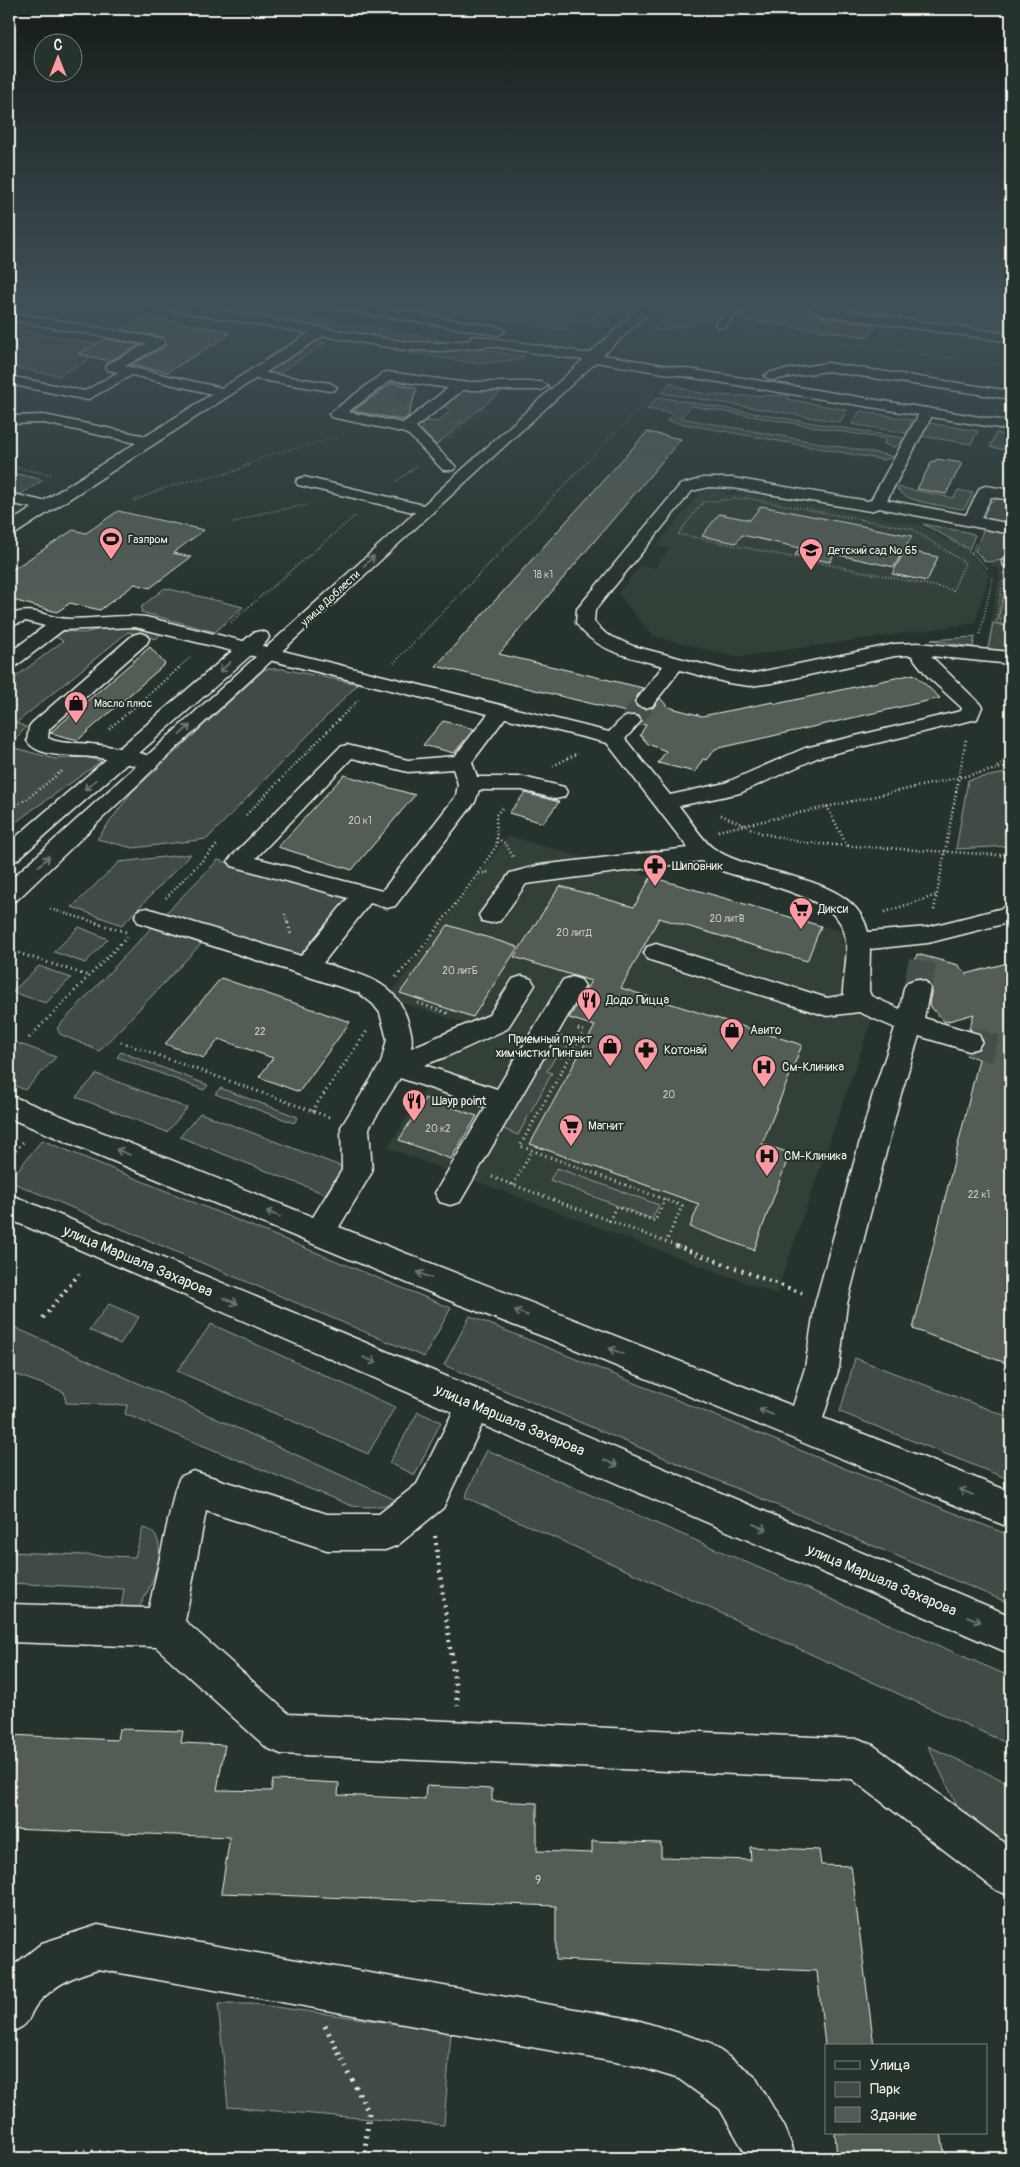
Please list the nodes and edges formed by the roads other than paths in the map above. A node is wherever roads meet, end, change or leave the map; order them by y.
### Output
1 (207, 404) edge
2 (350, 404) edge
3 (423, 404) tunnel mouth
4 (520, 404) edge
5 (539, 404) edge
6 (884, 404) edge
7 (949, 404) edge
8 (342, 410) junction
9 (927, 412) junction
10 (1011, 414) edge
11 (9, 420) edge
12 (409, 426) junction
13 (1011, 426) edge
14 (149, 441) junction
15 (448, 467) junction
16 (434, 480) dead end
17 (304, 482) dead end
18 (420, 492) dead end
19 (1011, 495) edge
20 (9, 498) edge
21 (406, 505) junction
22 (46, 507) junction
23 (426, 510) junction
24 (872, 510) junction
25 (391, 518) dead end
26 (971, 521) junction
27 (1011, 529) edge
28 (9, 530) edge
29 (14, 615) edge
30 (275, 622) dead end
31 (59, 624) junction
32 (140, 639) dead end
33 (246, 648) junction
34 (918, 649) junction
35 (268, 654) junction
36 (1011, 658) edge
37 (9, 662) edge
38 (675, 663) junction
39 (645, 702) tunnel mouth
40 (501, 710) junction
41 (631, 721) tunnel mouth
42 (614, 739) junction
43 (124, 755) junction
44 (460, 762) junction
45 (149, 763) junction
46 (469, 784) junction
47 (556, 792) dead end
48 (665, 803) junction
49 (708, 843) junction
50 (14, 847) edge
51 (9, 894) edge
52 (364, 894) junction
53 (1011, 914) edge
54 (491, 915) dead end
55 (139, 925) road end
56 (856, 932) junction
57 (656, 953) dead end
58 (306, 967) junction
59 (522, 985) dead end
60 (572, 986) dead end
61 (917, 988) tunnel mouth
62 (862, 1002) junction
63 (910, 1024) junction
64 (969, 1041) tunnel mouth
65 (394, 1065) junction
66 (503, 1102) junction
67 (9, 1106) edge
68 (450, 1193) dead end
69 (9, 1206) edge
70 (320, 1233) junction
71 (474, 1404) junction
72 (803, 1426) junction
73 (1011, 1510) edge
74 (9, 1623) edge
75 (164, 1628) junction
76 (1011, 1635) edge
77 (1011, 1875) edge
78 (9, 2010) edge
79 (772, 2158) edge

1 - 14 street
2 - 8 street
3 - 12 street
4 - 15 street
5 - 23 street, улица Доблести
6 - 9 street
7 - 10 street
8 - 12 street
8 - 12 street
9 - 13 street
9 - 24 street
11 - 14 street
12 - 15 street
14 - 22 street
15 - 16 street
17 - 21 street
18 - 21 street
19 - 26 street
20 - 22 street
21 - 23 street
21 - 25 street
22 - 28 street
35 -> 23 street, улица Доблести
24 - 26 street
24 - 38 street
26 - 27 street
29 - 31 street
30 - 33 street
31 - 33 street
31 - 37 street
32 - 43 street
33 - 35 street
33 -> 43 street
34 - 36 street
34 - 38 street
34 - 48 street
35 - 40 street
45 -> 35 street, улица Доблести
38 - 39 street
40 - 42 street
40 - 44 street
41 - 42 street
42 - 48 street
43 - 45 street
43 -> 50 street
44 - 46 street
44 - 52 street
51 -> 45 street, улица Доблести
46 - 47 street
46 - 52 street
48 - 49 street
49 - 54 street
49 - 56 street
52 - 58 street
53 - 56 street
55 - 58 street
56 - 62 street
57 - 62 street
58 - 65 street
59 - 65 street
60 - 66 street
61 - 63 street
62 - 63 street
63 - 64 street
63 - 72 street
65 - 66 street
65 - 70 street
66 - 68 street
70 -> 67 street
69 -> 71 street, улица Маршала Захарова
72 -> 70 street
71 - 75 street
71 -> 76 street, улица Маршала Захарова
73 -> 72 street
74 - 75 street
75 - 77 street
78 - 79 street

